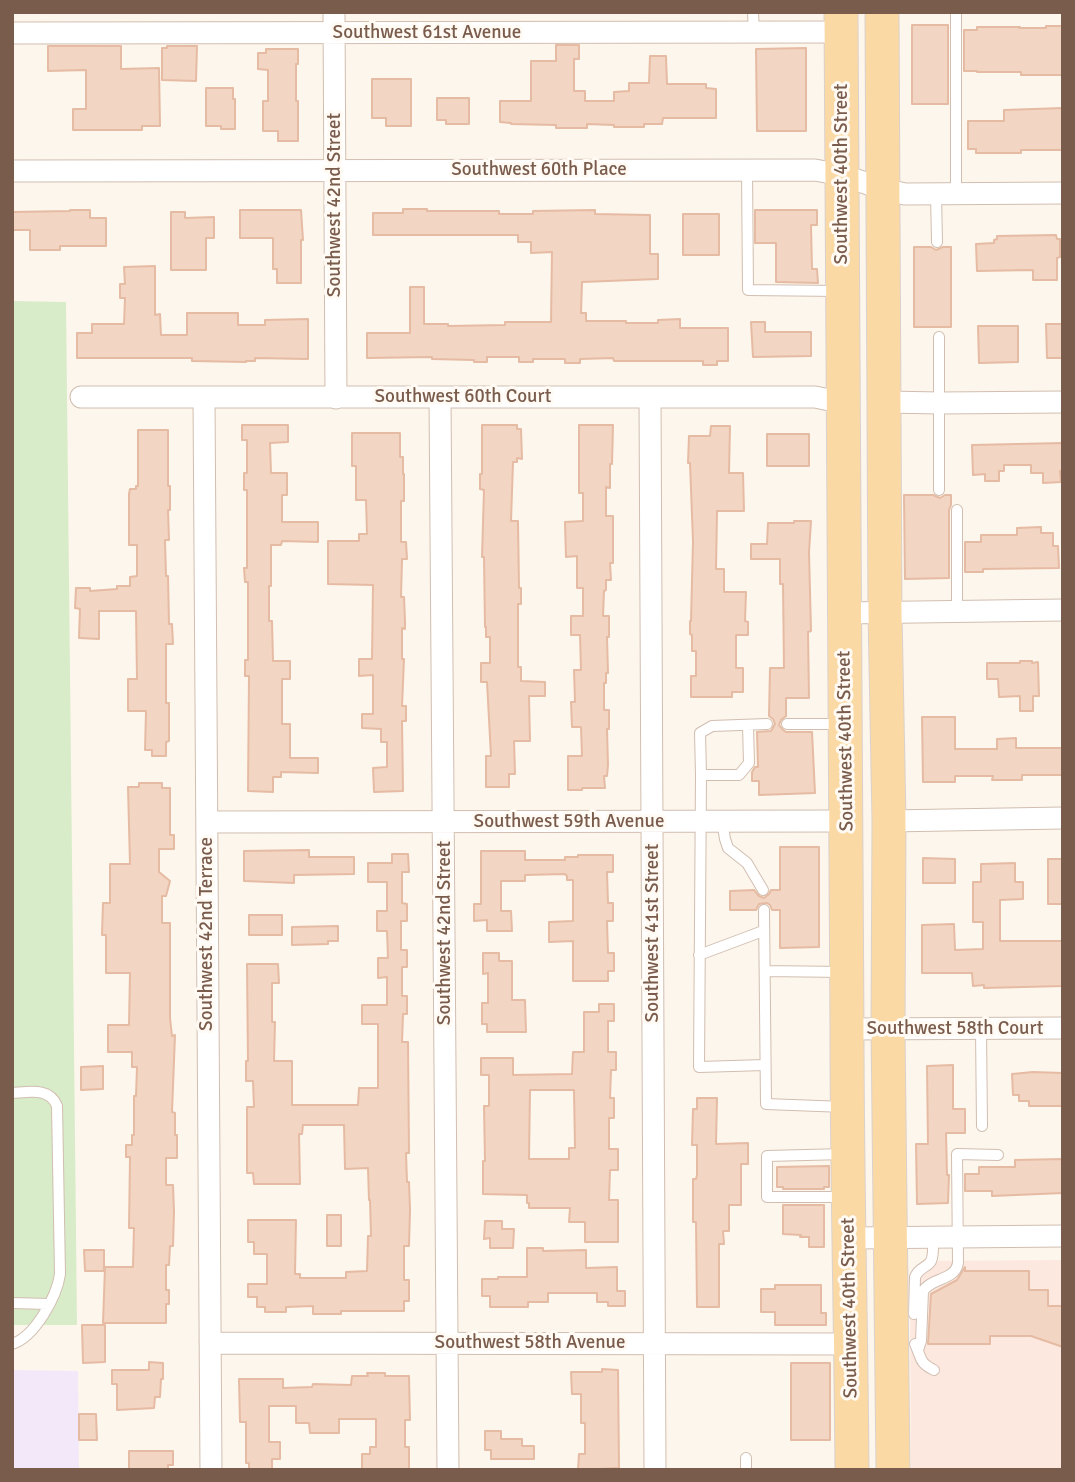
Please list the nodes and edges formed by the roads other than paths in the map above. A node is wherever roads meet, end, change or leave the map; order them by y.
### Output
1 (882, 12) edge
2 (956, 12) edge
3 (334, 22) edge
4 (754, 22) edge
5 (841, 22) edge
6 (12, 33) edge
7 (335, 170) junction
8 (747, 170) junction
9 (12, 171) edge
10 (842, 174) junction
11 (883, 190) junction
12 (1063, 193) edge
13 (946, 194) junction
14 (937, 242) dead end
15 (843, 299) junction
16 (939, 337) dead end
17 (81, 397) dead end
18 (440, 397) junction
19 (650, 397) junction
20 (204, 398) junction
21 (336, 398) junction
22 (1063, 401) edge
23 (885, 402) junction
24 (844, 403) junction
25 (940, 403) junction
26 (885, 479) junction
27 (939, 490) dead end
28 (957, 510) dead end
29 (1063, 610) edge
30 (957, 611) junction
31 (886, 612) junction
32 (844, 613) junction
33 (767, 724) dead end
34 (787, 724) dead end
35 (846, 724) junction
36 (748, 725) junction
37 (701, 775) junction
38 (846, 779) junction
39 (1063, 818) edge
40 (700, 821) junction
41 (722, 821) junction
42 (847, 821) junction
43 (888, 821) junction
44 (207, 822) junction
45 (444, 822) junction
46 (652, 822) junction
47 (764, 890) dead end
48 (764, 910) dead end
49 (763, 931) junction
50 (699, 956) junction
51 (765, 971) junction
52 (847, 971) junction
53 (1063, 1028) edge
54 (888, 1029) junction
55 (981, 1029) junction
56 (847, 1030) junction
57 (765, 1065) junction
58 (12, 1093) edge
59 (847, 1107) junction
60 (982, 1126) dead end
61 (848, 1154) junction
62 (998, 1154) dead end
63 (848, 1197) junction
64 (1063, 1236) edge
65 (849, 1237) junction
66 (890, 1237) junction
67 (933, 1237) junction
68 (957, 1238) junction
69 (12, 1303) edge
70 (48, 1304) junction
71 (210, 1343) junction
72 (448, 1343) junction
73 (12, 1344) edge
74 (655, 1344) junction
75 (850, 1344) junction
76 (918, 1350) junction
77 (934, 1370) dead end
78 (872, 1465) edge
79 (211, 1470) edge
80 (448, 1470) edge
81 (655, 1470) edge

1 - 11 main road
2 - 13 lane
3 - 4 street, Southwest 61st Avenue
3 - 6 street, Southwest 61st Avenue
3 - 7 street, Southwest 42nd Street
4 - 5 street, Southwest 61st Avenue
5 - 10 main road, Southwest 40th Street
7 - 8 street, Southwest 60th Place
7 - 9 street, Southwest 60th Place
7 - 21 street, Southwest 42nd Street
8 - 10 street, Southwest 60th Place
8 - 15 lane
10 - 11 street, Southwest 60th Place
10 - 15 main road, Southwest 40th Street
11 - 13 street, Southwest 60th Place
11 - 23 main road
12 - 13 street, Southwest 60th Place
13 - 14 lane
15 - 23 main road
15 - 24 main road, Southwest 40th Street
16 - 25 lane
17 - 20 street, Southwest 60th Court
18 - 19 street, Southwest 60th Court
18 - 21 street, Southwest 60th Court
18 - 45 street, Southwest 42nd Street
19 - 24 street, Southwest 60th Court
19 - 46 street, Southwest 41st Street
20 - 21 street, Southwest 60th Court
20 - 44 street, Southwest 42nd Terrace
22 - 25 street
23 - 25 street
23 - 26 main road
24 - 26 main road
24 - 32 main road, Southwest 40th Street
25 - 27 lane
26 - 31 main road
28 - 30 lane
29 - 30 street
30 - 31 street
31 - 32 street
31 - 43 main road
32 - 35 main road, Southwest 40th Street
33 - 36 lane
34 - 35 lane
35 - 38 main road, Southwest 40th Street
36 - 37 lane
36 - 37 lane
37 - 40 lane
38 - 42 main road, Southwest 40th Street
38 - 43 main road
39 - 43 street
40 - 41 street, Southwest 59th Avenue
40 - 46 street, Southwest 59th Avenue
40 - 50 lane
41 - 42 street, Southwest 59th Avenue
41 - 47 lane
42 - 52 main road, Southwest 40th Street
43 - 54 main road
44 - 45 street, Southwest 59th Avenue
44 - 71 street, Southwest 42nd Terrace
45 - 46 street, Southwest 59th Avenue
45 - 72 street, Southwest 42nd Street
46 - 74 street, Southwest 41st Street
48 - 49 lane
49 - 50 lane
49 - 51 lane
50 - 57 lane
51 - 52 lane
51 - 57 lane
52 - 56 main road, Southwest 40th Street
53 - 55 street, Southwest 58th Court
54 - 55 street, Southwest 58th Court
54 - 56 street, Southwest 58th Court
54 - 66 main road
55 - 60 lane
56 - 59 main road, Southwest 40th Street
57 - 59 lane
58 - 70 lane
59 - 61 main road, Southwest 40th Street
61 - 63 main road, Southwest 40th Street
61 - 63 lane
62 - 68 lane
63 - 65 main road, Southwest 40th Street
64 - 68 street
65 - 66 street
65 - 75 main road, Southwest 40th Street
66 - 67 street
66 - 78 main road
67 - 68 street
67 - 76 lane
68 - 76 lane
69 - 70 lane
70 - 73 lane
71 - 72 street, Southwest 58th Avenue
71 - 79 street, Southwest 42nd Terrace
72 - 74 street, Southwest 58th Avenue
72 - 80 street, Southwest 42nd Street
74 - 75 street, Southwest 58th Avenue
74 - 81 street, Southwest 41st Street
75 - 78 main road, Southwest 40th Street
76 - 77 lane

